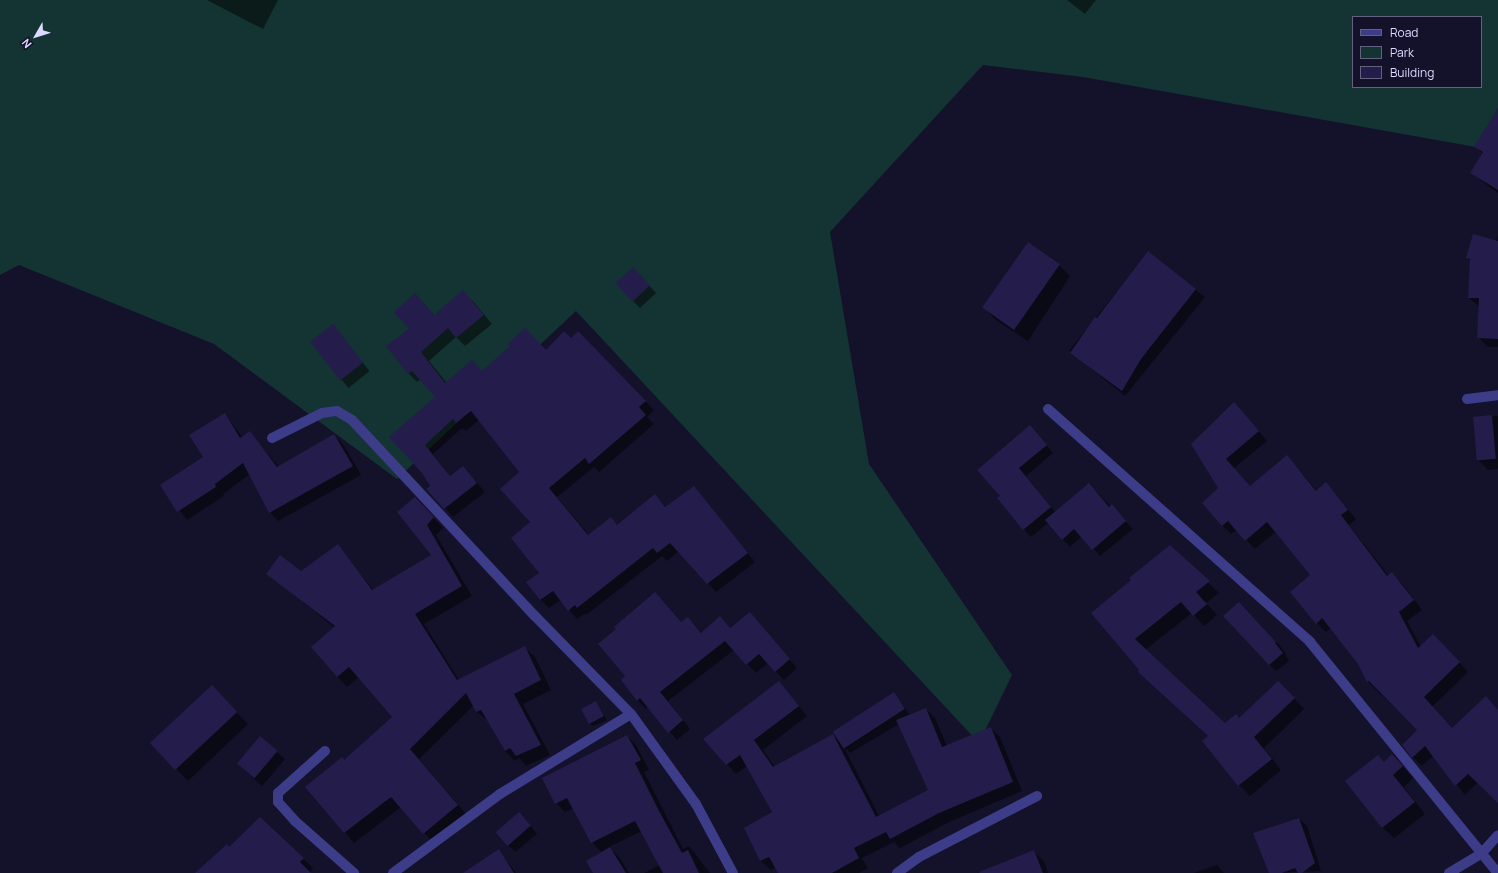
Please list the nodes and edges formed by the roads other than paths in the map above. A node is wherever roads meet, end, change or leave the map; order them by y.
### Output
1 (1498, 395) edge
2 (1467, 399) dead end
3 (1048, 409) dead end
4 (272, 438) dead end
5 (631, 714) junction
6 (325, 751) dead end
7 (1037, 796) dead end
8 (1498, 835) edge
9 (1481, 854) junction
10 (354, 873) edge
11 (393, 873) edge
12 (733, 873) edge
13 (897, 873) edge
14 (1449, 873) edge
15 (1498, 873) edge

1 - 2 street
3 - 9 street
4 - 5 street
5 - 11 street
5 - 12 street
6 - 10 street
7 - 13 street
8 - 9 street
9 - 14 street
9 - 15 street

